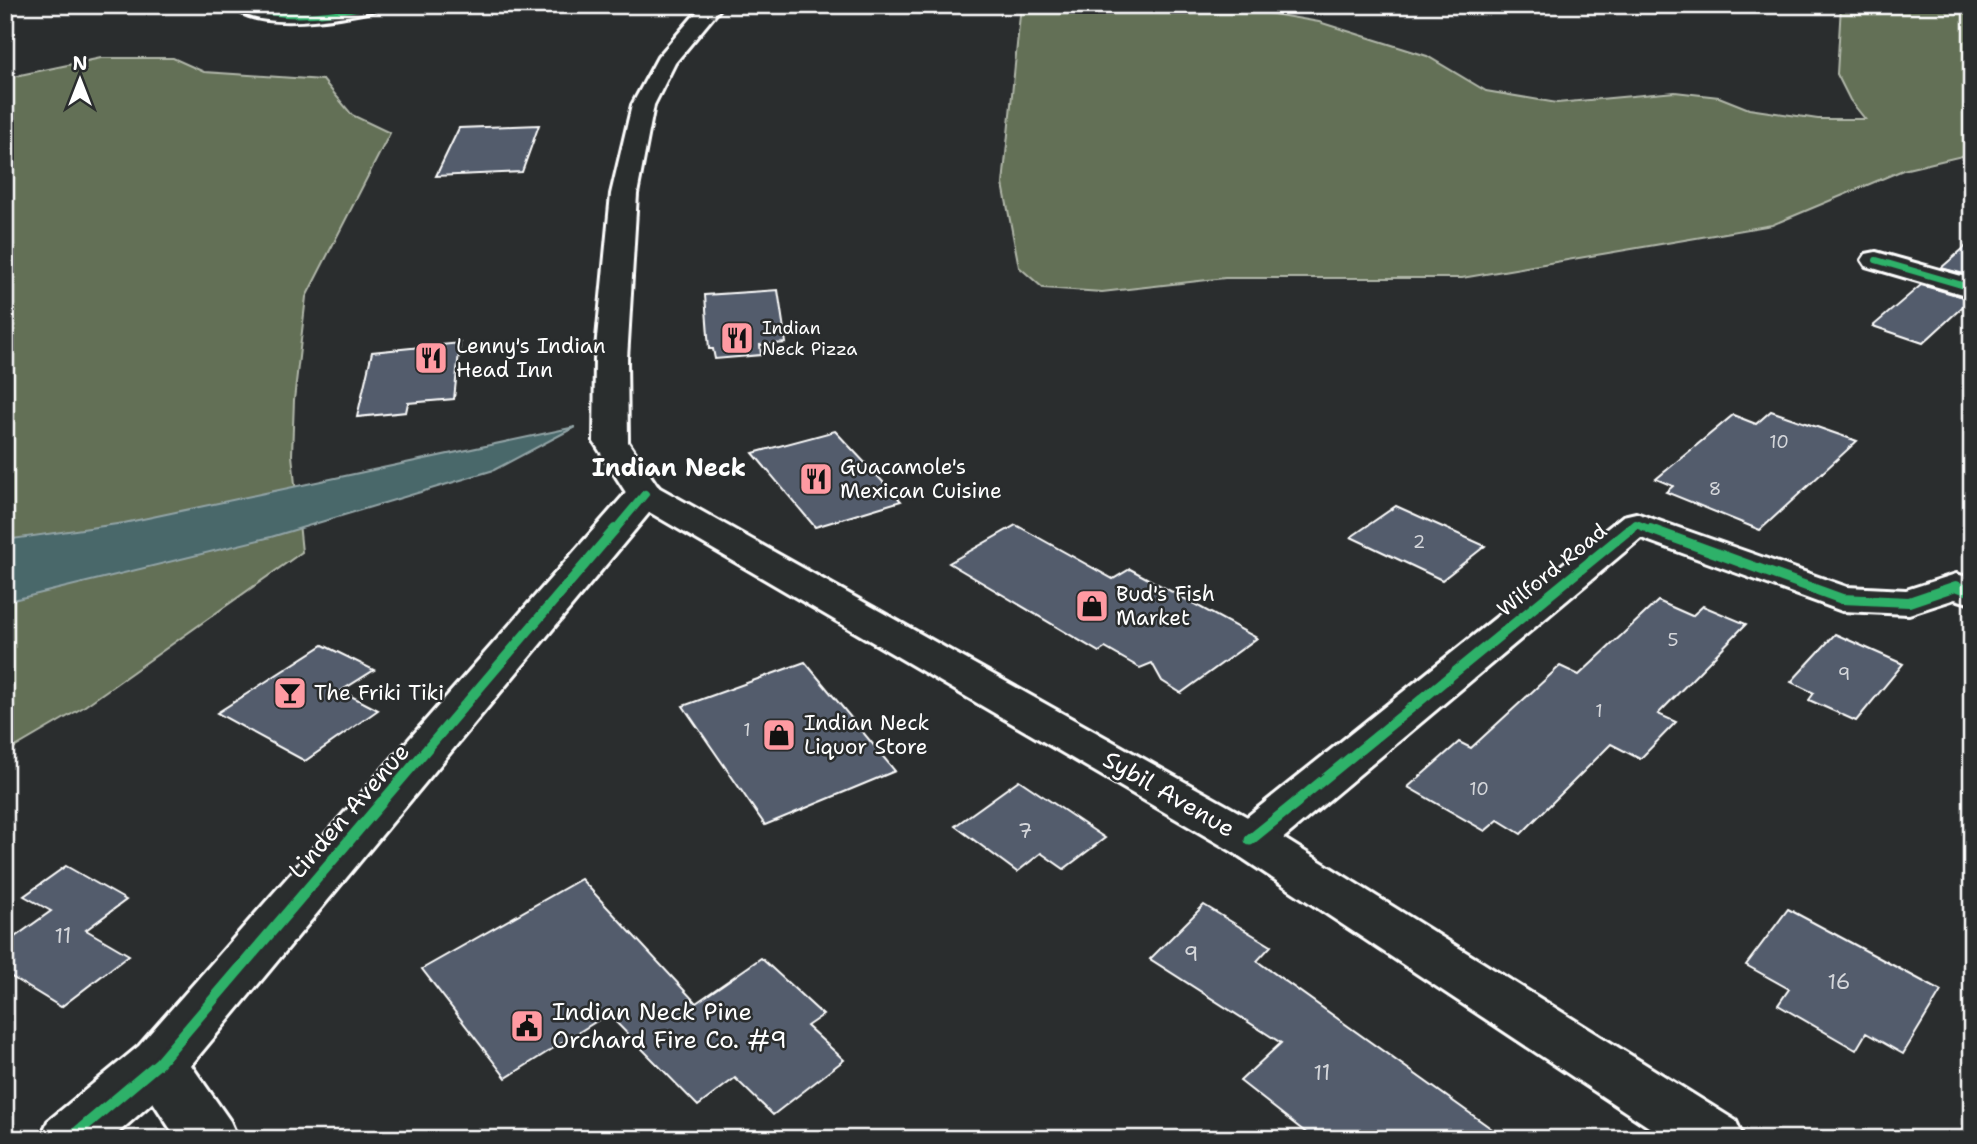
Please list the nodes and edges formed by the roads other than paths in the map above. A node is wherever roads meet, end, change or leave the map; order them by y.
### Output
1 (241, 5) edge
2 (373, 5) edge
3 (714, 5) edge
4 (1876, 260) dead end
5 (1972, 288) edge
6 (645, 494) junction
7 (1972, 592) edge
8 (1250, 840) junction
9 (159, 1063) junction
10 (69, 1139) edge
11 (209, 1139) edge
12 (1714, 1139) edge

1 - 2 main road
3 - 6 main road
4 - 5 main road
6 - 8 main road, Sybil Avenue
6 - 9 main road, Linden Avenue
7 - 8 main road, Wilford Road
8 - 12 main road, Sybil Avenue
9 - 10 main road, Linden Avenue
9 - 11 main road

